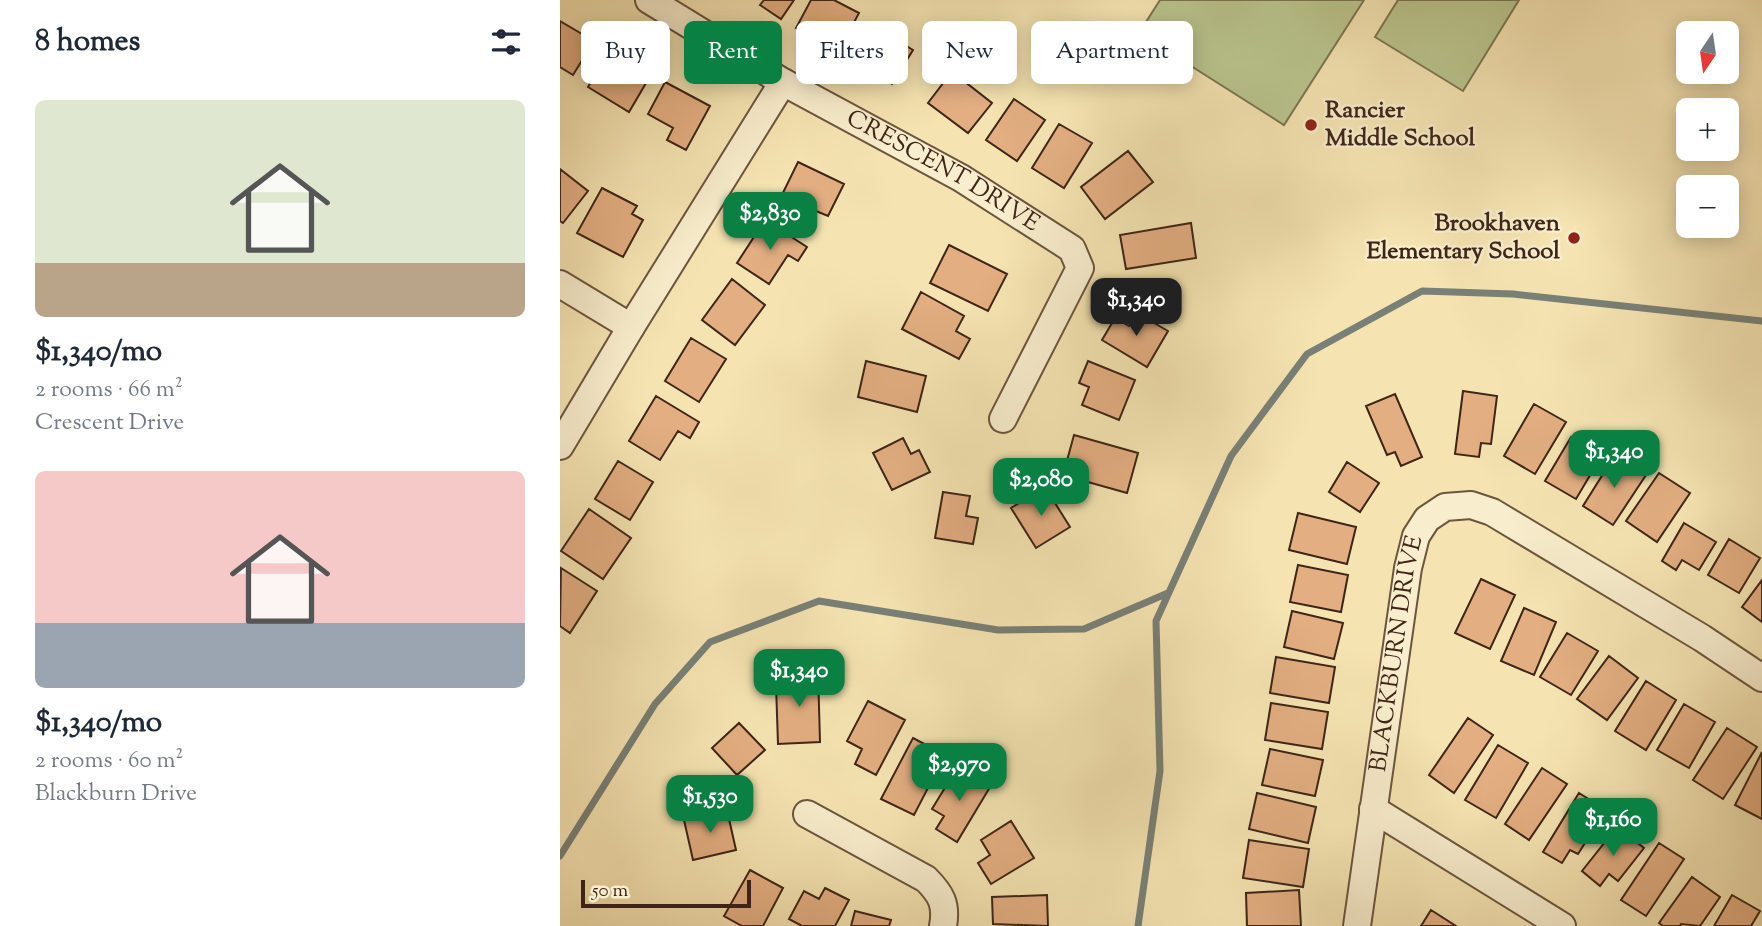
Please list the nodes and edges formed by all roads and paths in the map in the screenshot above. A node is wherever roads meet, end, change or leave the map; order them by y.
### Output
1 (649, 0) edge
2 (783, 82) junction
3 (560, 284) edge
4 (631, 327) junction
5 (1003, 419) dead end
6 (560, 446) edge
7 (1762, 678) edge
8 (1373, 809) junction
9 (807, 814) dead end
10 (943, 926) edge
11 (1357, 926) edge
12 (1562, 926) edge

1 - 2 street, CRESCENT DRIVE
2 - 4 street
2 - 5 street, CRESCENT DRIVE
3 - 4 street
4 - 6 street
7 - 8 street, BLACKBURN DRIVE
8 - 11 street, BLACKBURN DRIVE
8 - 12 street
9 - 10 street

